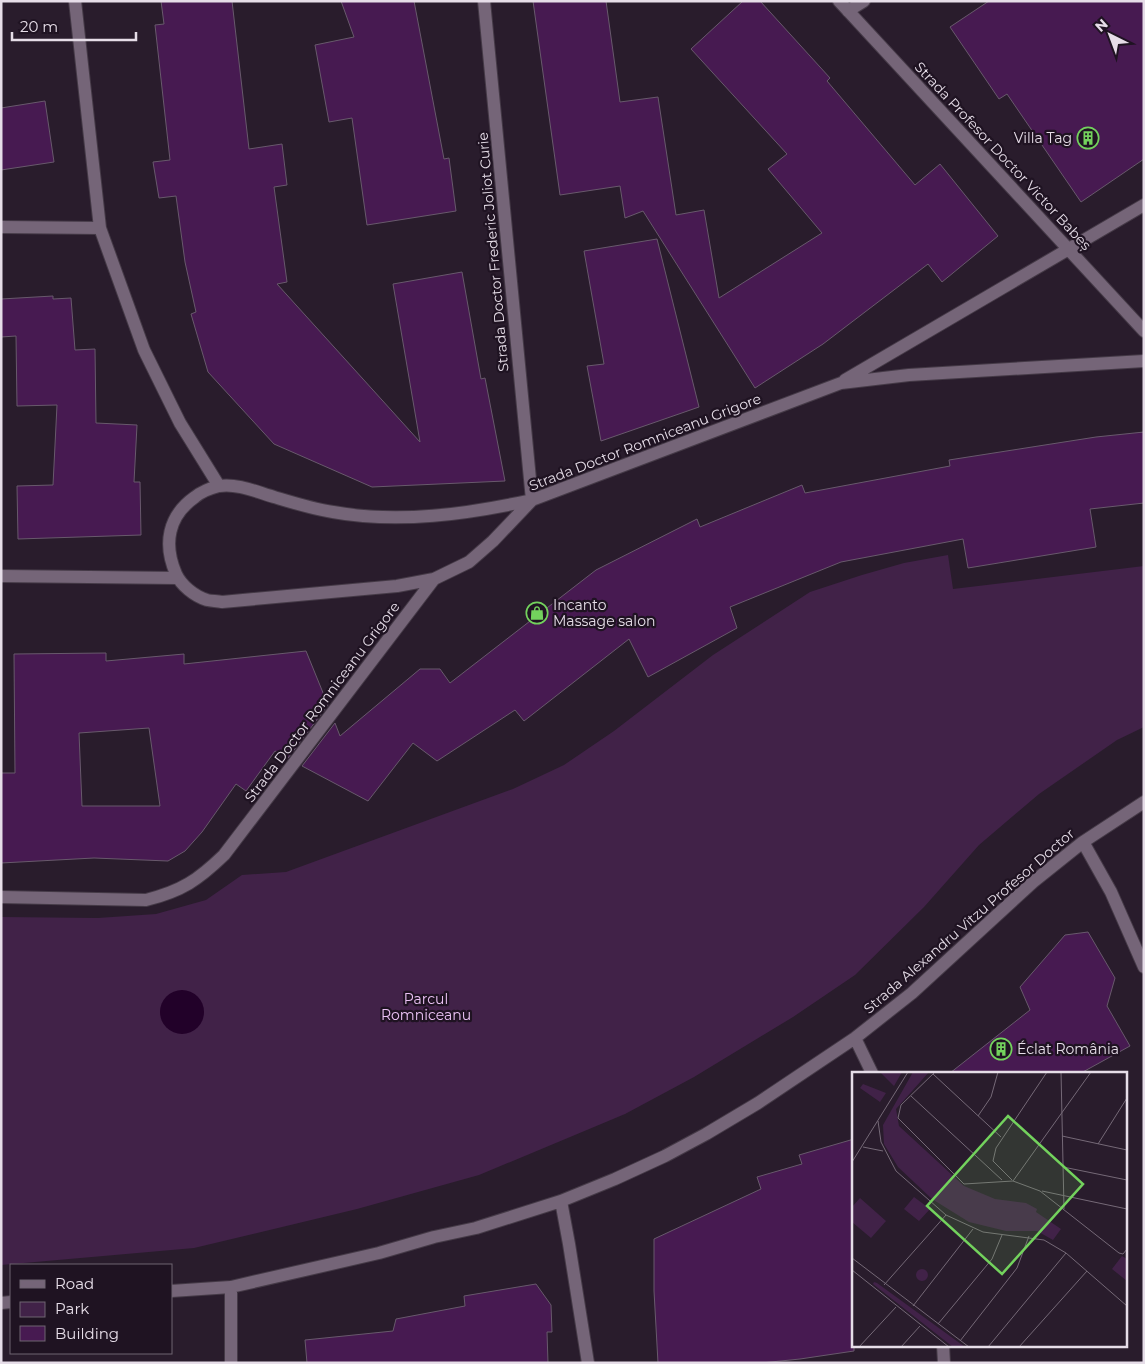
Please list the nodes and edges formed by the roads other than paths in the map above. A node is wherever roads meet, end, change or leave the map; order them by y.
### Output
1 (75, 1) edge
2 (484, 1) edge
3 (864, 1) edge
4 (844, 6) edge
5 (1144, 205) edge
6 (1, 227) edge
7 (100, 228) junction
8 (1068, 249) junction
9 (1144, 331) edge
10 (1144, 361) edge
11 (841, 383) junction
12 (219, 486) junction
13 (532, 500) junction
14 (1, 576) edge
15 (177, 578) junction
16 (434, 579) junction
17 (1144, 802) edge
18 (1083, 842) junction
19 (1, 896) edge
20 (1144, 966) edge
21 (855, 1038) junction
22 (872, 1072) edge
23 (561, 1201) junction
24 (231, 1287) junction
25 (172, 1291) edge
26 (943, 1346) edge
27 (231, 1363) edge
28 (588, 1363) edge
29 (944, 1363) edge

1 - 7 street
2 - 13 street, Strada Doctor Frederic Joliot Curie
3 - 4 street
4 - 8 street, Strada Profesor Doctor Victor Babeș
5 - 8 street
6 - 7 street
7 - 12 street
8 - 9 street, Strada Profesor Doctor Victor Babeș
8 - 11 street
10 - 11 street, Strada Doctor Romniceanu Grigore
11 - 13 street, Strada Doctor Romniceanu Grigore
12 - 13 street
12 - 15 street
13 - 16 street, Strada Doctor Romniceanu Grigore
14 - 15 street
15 - 16 street
16 - 19 street, Strada Doctor Romniceanu Grigore
17 - 18 street, Strada Alexandru Vitzu Profesor Doctor
18 - 20 street
18 - 21 street, Strada Alexandru Vitzu Profesor Doctor
21 - 22 street
21 - 23 street, Strada Alexandru Vitzu Profesor Doctor
23 - 24 street, Strada Alexandru Vitzu Profesor Doctor
23 - 28 street
24 - 25 street, Strada Alexandru Vitzu Profesor Doctor
24 - 27 street
26 - 29 street

